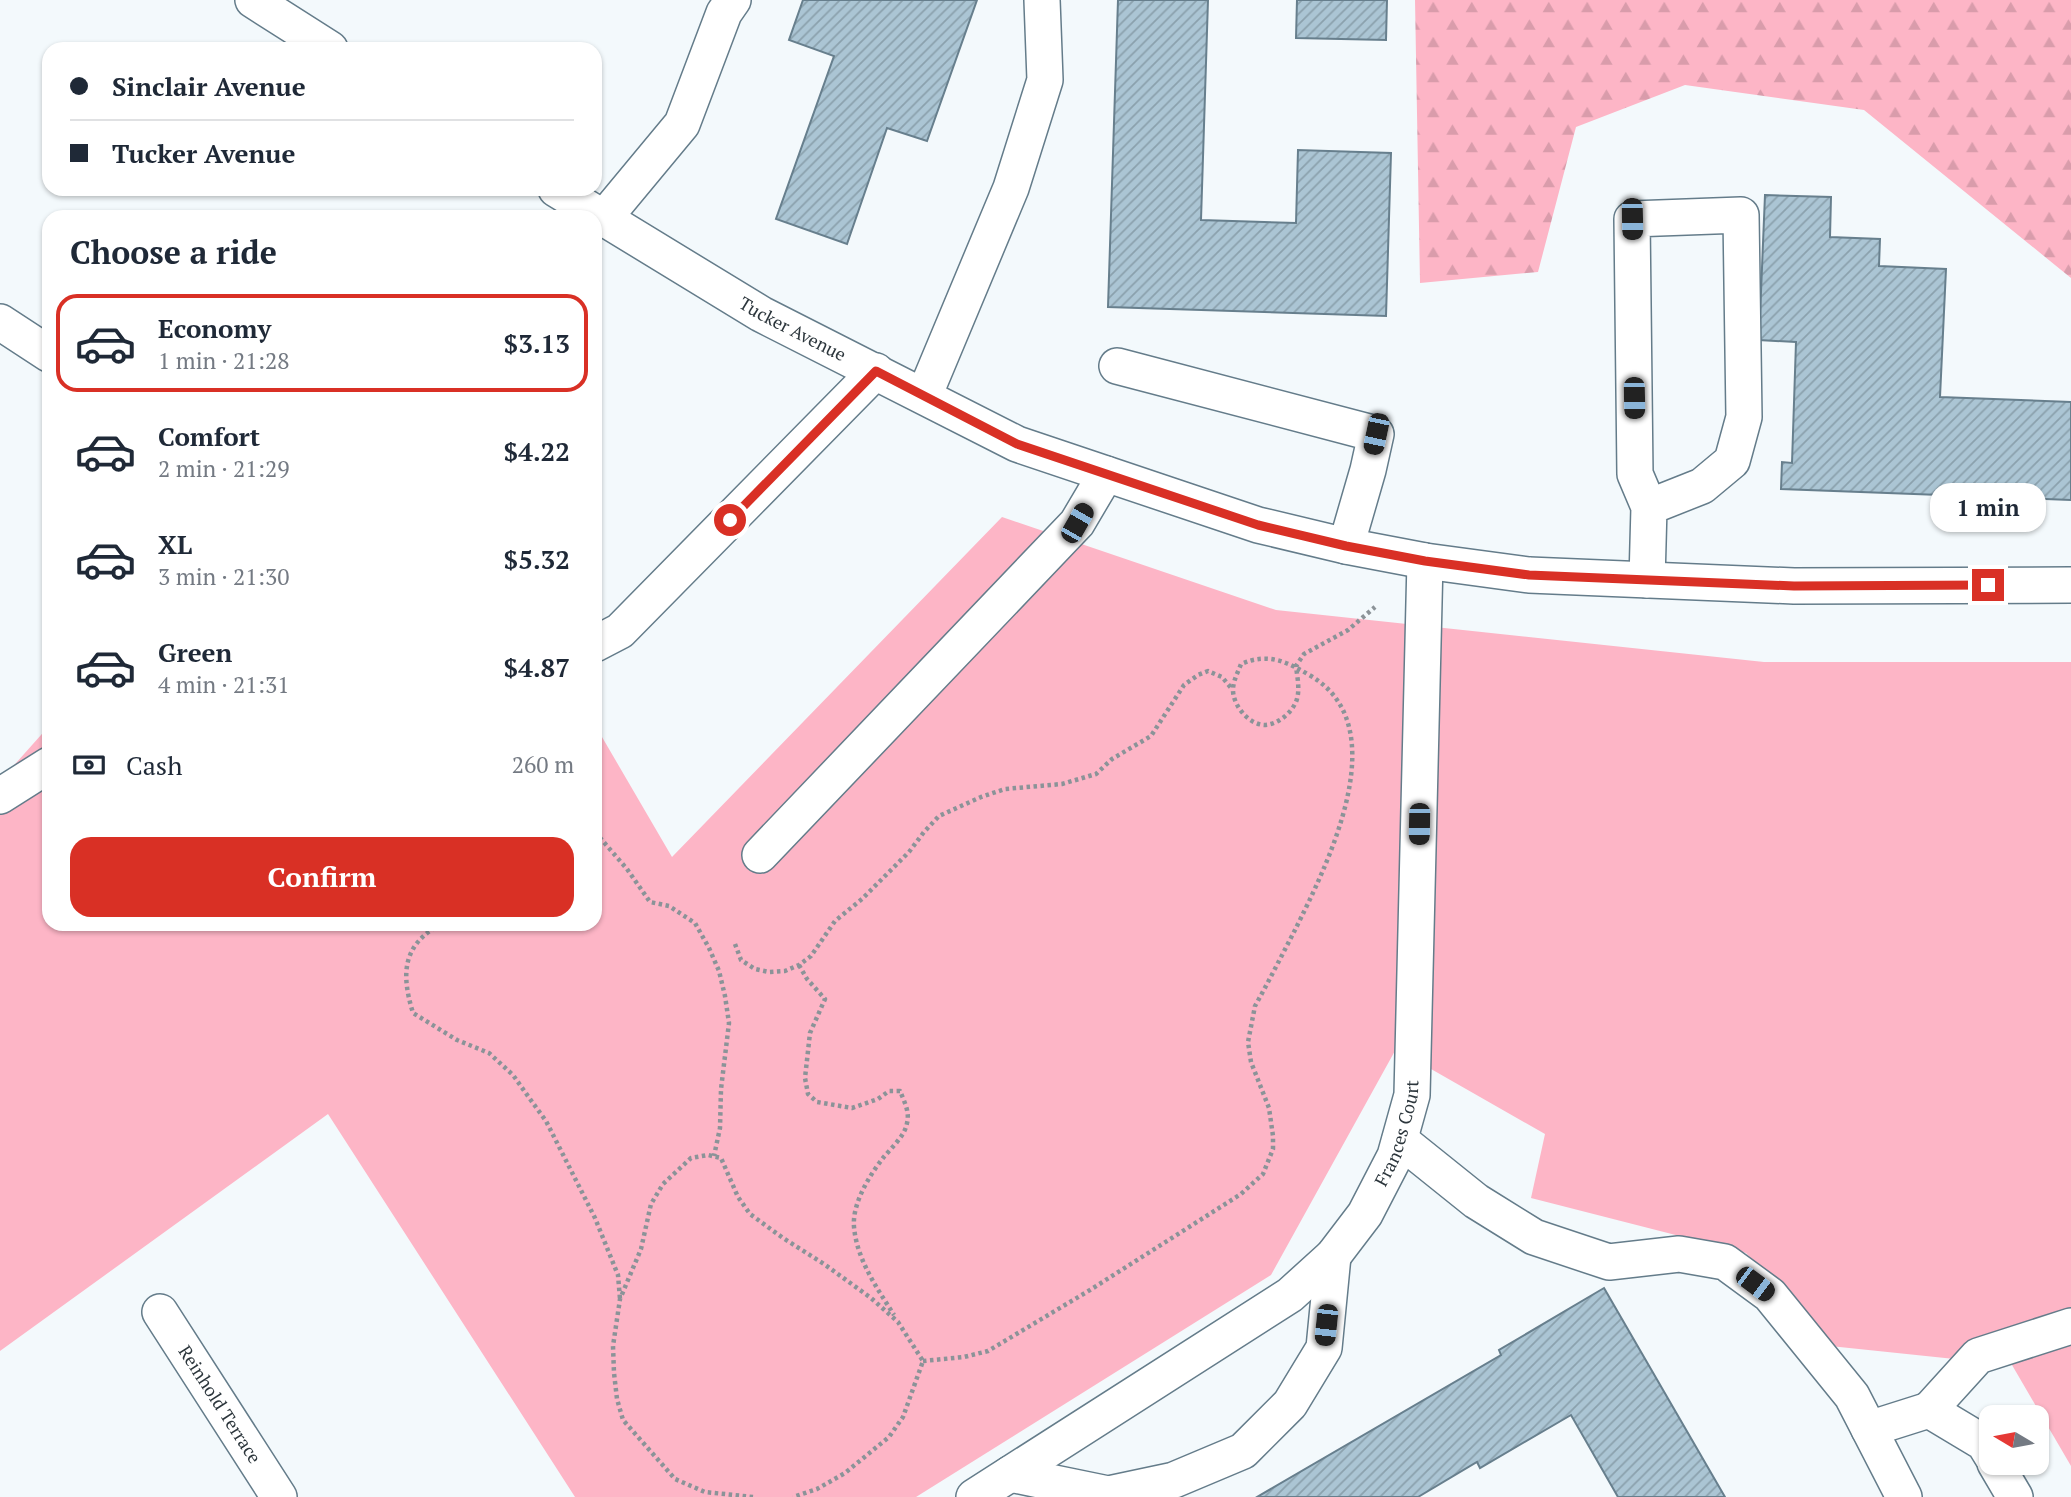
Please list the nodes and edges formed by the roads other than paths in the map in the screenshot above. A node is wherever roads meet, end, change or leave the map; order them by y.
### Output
1 (253, 0) edge
2 (733, 0) edge
3 (1042, 0) edge
4 (319, 42) edge
5 (568, 196) edge
6 (591, 210) edge
7 (604, 218) joint
8 (0, 323) edge
9 (42, 350) edge
10 (1117, 366) dead end
11 (876, 371) junction
12 (924, 396) junction
13 (1106, 474) junction
14 (1649, 507) junction
15 (1346, 546) junction
16 (1425, 561) junction
17 (1647, 580) junction
18 (2071, 585) edge
19 (602, 640) edge
20 (42, 769) edge
21 (0, 796) edge
22 (760, 855) dead end
23 (1400, 1140) junction
24 (1333, 1256) junction
25 (160, 1312) dead end
26 (2071, 1326) edge
27 (1929, 1410) junction
28 (1868, 1429) junction
29 (1979, 1440) edge
30 (1010, 1474) junction
31 (2002, 1475) edge
32 (279, 1497) edge
33 (974, 1497) edge
34 (1904, 1497) edge
35 (2015, 1497) edge

1 - 4 street
2 - 7 street
3 - 12 street
5 - 6 street, Tucker Avenue
7 - 11 street, Tucker Avenue
8 - 9 street
10 - 15 street
11 - 12 street, Tucker Avenue
11 - 19 street
12 - 13 street, Tucker Avenue
13 - 15 street, Tucker Avenue
13 - 22 street
14 - 14 street
14 - 17 street
15 - 16 street, Tucker Avenue
16 - 17 street, Tucker Avenue
16 - 23 street, Frances Court
17 - 18 street, Tucker Avenue
20 - 21 street
23 - 24 street, Frances Court
23 - 28 street
24 - 30 street, Frances Court
24 - 30 street
25 - 32 street, Reinhold Terrace
26 - 27 street
27 - 28 street
27 - 29 street
28 - 34 street
30 - 33 street, Frances Court
31 - 35 street

